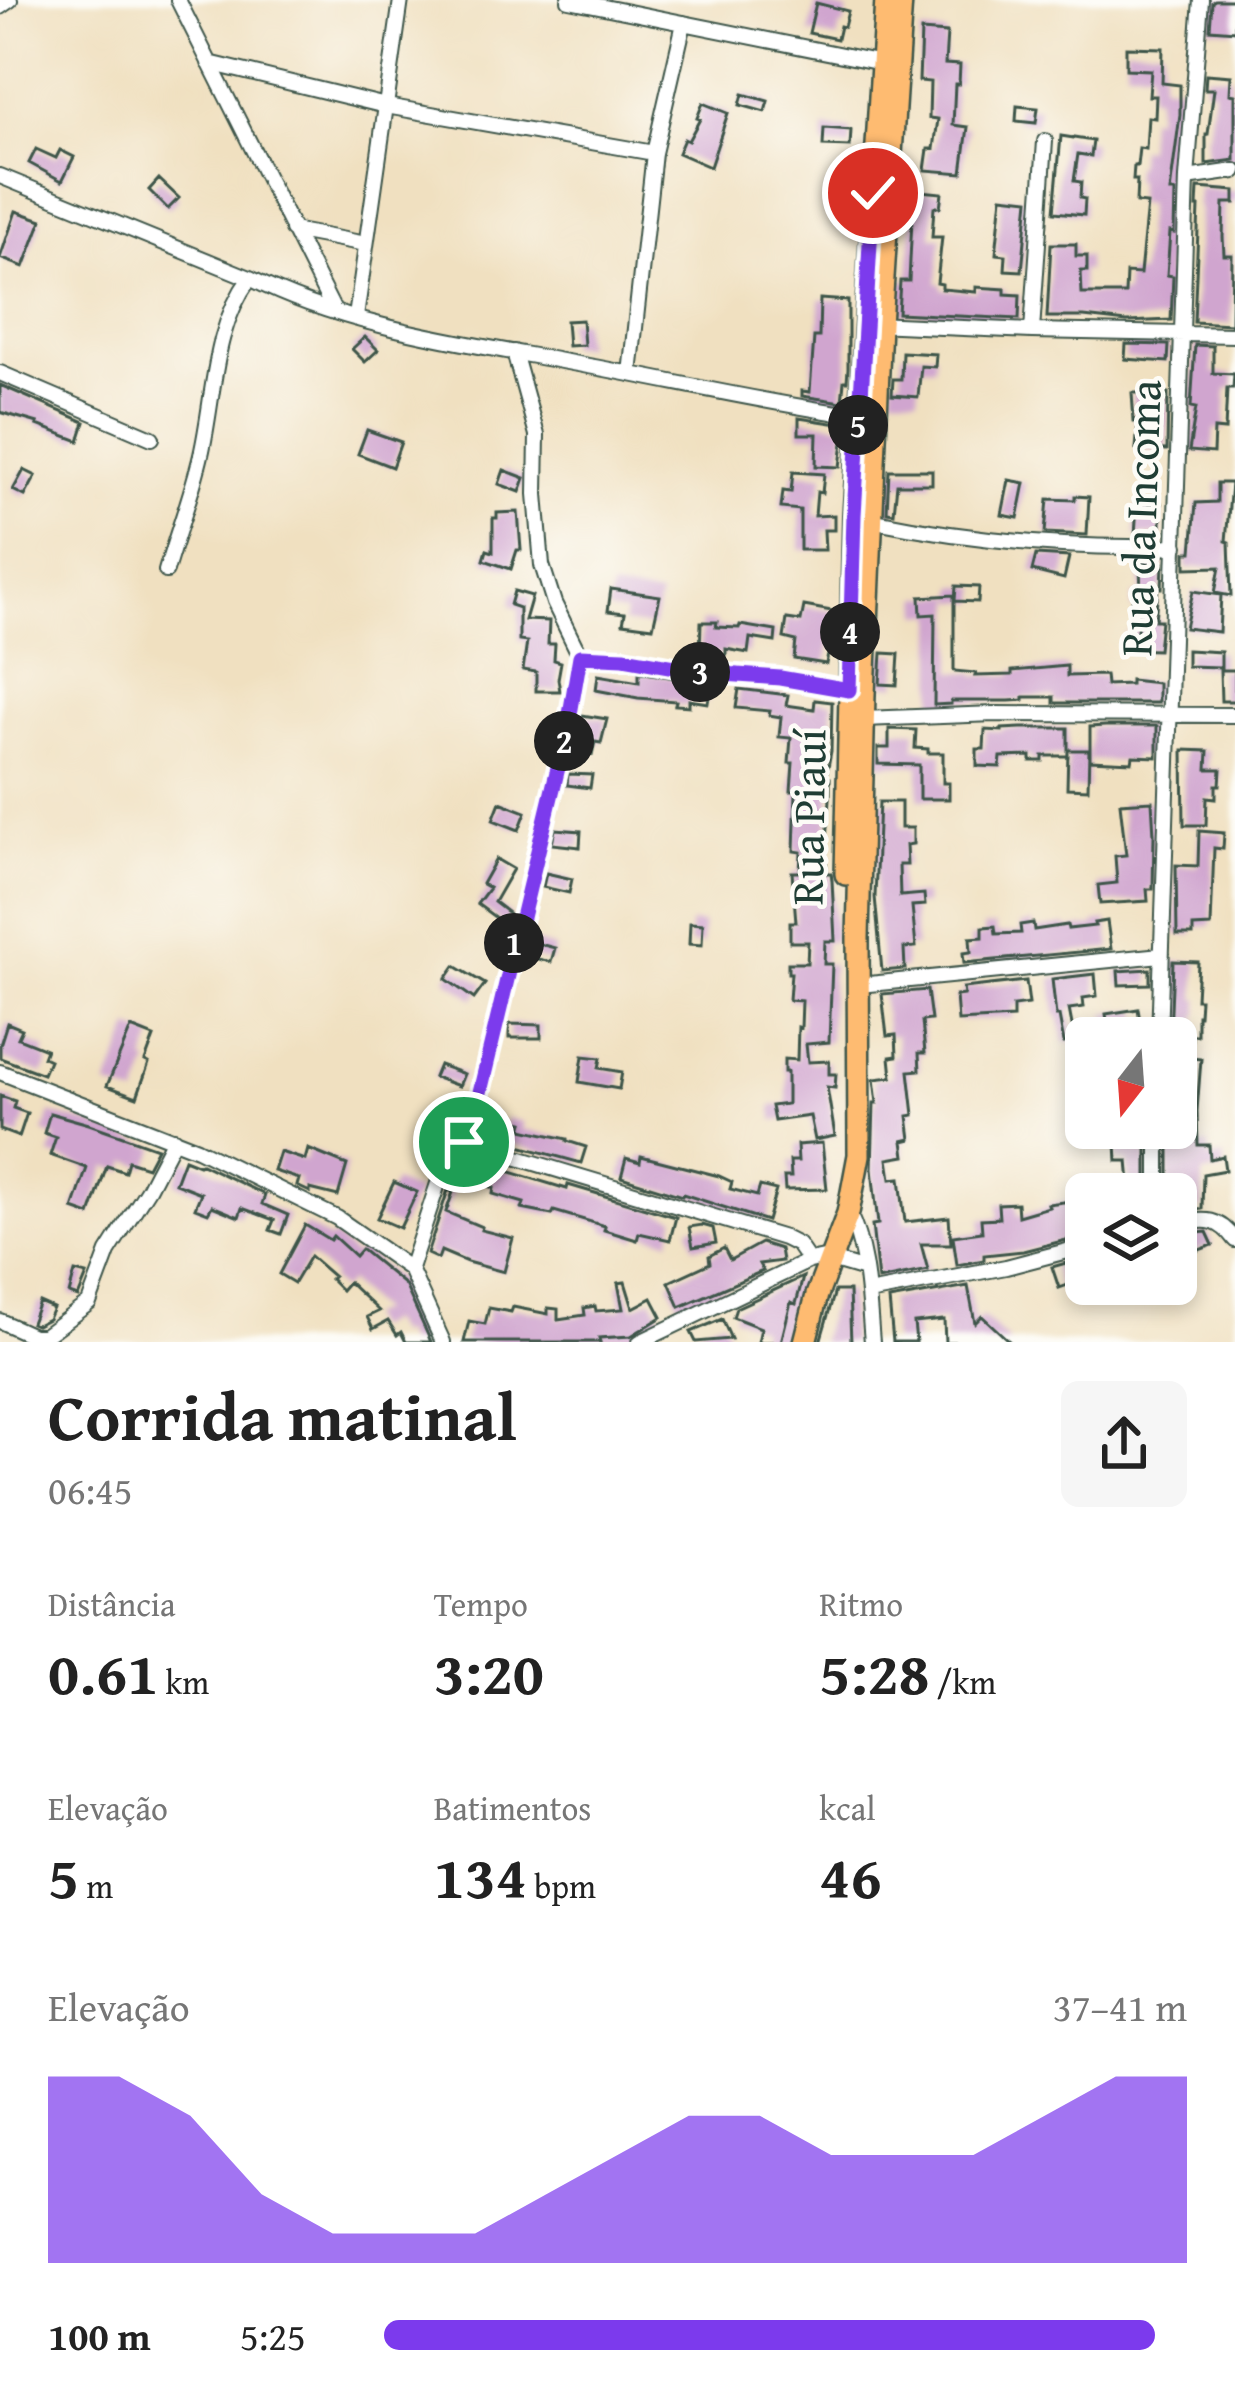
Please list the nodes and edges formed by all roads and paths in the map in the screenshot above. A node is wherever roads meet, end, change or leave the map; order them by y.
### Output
1 (10, 0) edge
2 (178, 0) edge
3 (401, 0) edge
4 (569, 0) edge
5 (886, 0) edge
6 (901, 0) edge
7 (1201, 0) edge
8 (0, 7) edge
9 (640, 7) edge
10 (684, 23) junction
11 (209, 62) junction
12 (882, 63) junction
13 (386, 106) junction
14 (1046, 141) dead end
15 (654, 153) junction
16 (1235, 171) edge
17 (0, 176) edge
18 (1187, 178) junction
19 (292, 230) junction
20 (366, 244) junction
21 (250, 278) junction
22 (334, 311) junction
23 (356, 317) junction
24 (872, 324) junction
25 (1033, 332) junction
26 (1182, 334) junction
27 (1235, 335) edge
28 (514, 352) junction
29 (0, 373) edge
30 (630, 374) junction
31 (859, 416) junction
32 (152, 437) dead end
33 (870, 520) junction
34 (1176, 546) junction
35 (166, 571) dead end
36 (580, 656) junction
37 (849, 690) junction
38 (1168, 715) junction
39 (1235, 715) edge
40 (863, 718) junction
41 (1161, 955) junction
42 (859, 985) junction
43 (1160, 1017) edge
44 (0, 1072) edge
45 (174, 1139) junction
46 (468, 1142) junction
47 (845, 1208) junction
48 (1197, 1223) edge
49 (1235, 1240) edge
50 (1065, 1252) edge
51 (821, 1259) junction
52 (410, 1269) junction
53 (865, 1270) junction
54 (868, 1294) junction
55 (0, 1321) edge
56 (443, 1342) edge
57 (640, 1342) edge
58 (802, 1342) edge
59 (872, 1342) edge

1 - 8 street
2 - 11 street
3 - 13 street
4 - 9 street
5 - 12 main road, Rua Piauí
6 - 24 main road
7 - 18 street, Rua da Incoma
9 - 10 street
10 - 12 street
10 - 15 street
11 - 13 street
11 - 19 street
12 - 24 main road, Rua Piauí
13 - 15 street
13 - 20 street
14 - 25 street
15 - 30 street
16 - 18 street
17 - 21 street
18 - 26 street, Rua da Incoma
19 - 20 street
19 - 22 street
20 - 23 street
21 - 22 street
21 - 35 street
22 - 23 street
23 - 28 street
24 - 25 street
24 - 31 main road, Rua Piauí
24 - 33 main road, Rua Piauí
25 - 26 street
26 - 27 street
26 - 34 street, Rua da Incoma
28 - 30 street
28 - 36 street
29 - 32 street
30 - 31 street
31 - 37 main road, Rua Piauí
33 - 34 street
33 - 40 main road, Rua Piauí
34 - 38 street, Rua da Incoma
36 - 37 street
36 - 46 street
37 - 47 main road, Rua Piauí
38 - 39 street
38 - 40 street
38 - 41 street, Rua da Incoma
40 - 42 main road, Rua Piauí
41 - 42 street
41 - 43 street, Rua da Incoma
42 - 47 main road, Rua Piauí
44 - 45 street
45 - 52 street
45 - 55 street
46 - 51 street
46 - 52 street
47 - 51 main road
47 - 53 street
48 - 49 street
50 - 54 street
51 - 53 street
51 - 57 street
51 - 58 main road
52 - 56 street
53 - 54 street
54 - 59 street

